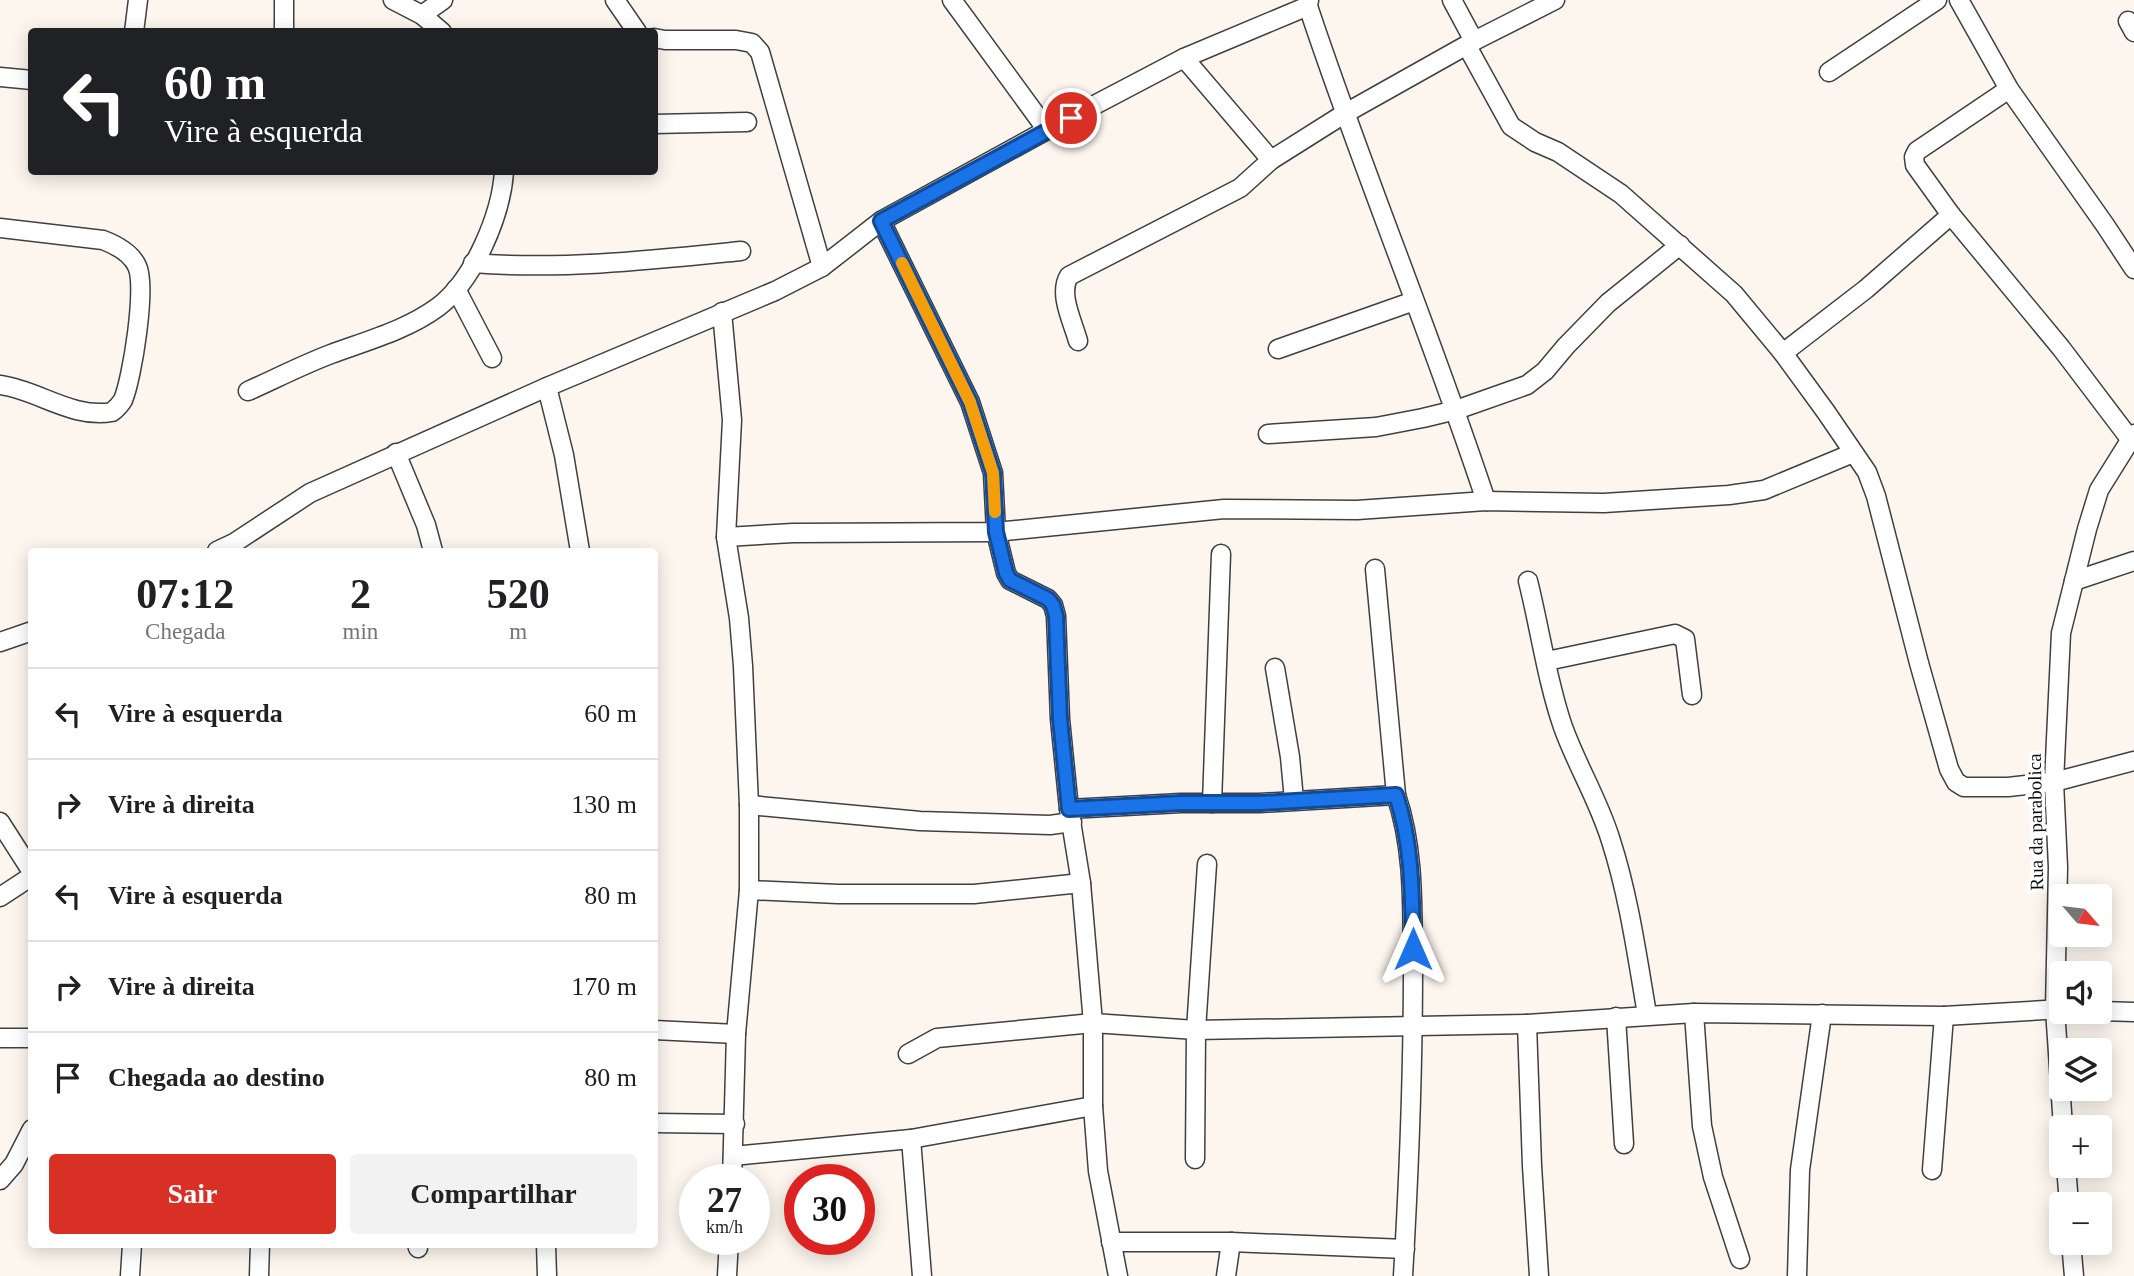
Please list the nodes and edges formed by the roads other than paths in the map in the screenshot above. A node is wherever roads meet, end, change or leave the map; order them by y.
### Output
1 (138, 0) edge
2 (284, 0) edge
3 (393, 0) edge
4 (443, 0) edge
5 (615, 0) edge
6 (952, 0) edge
7 (1452, 0) edge
8 (1555, 0) edge
9 (1937, 0) edge
10 (1959, 0) edge
11 (1308, 3) edge
12 (422, 15) junction
13 (134, 28) edge
14 (284, 28) edge
15 (437, 28) edge
16 (634, 28) edge
17 (658, 39) edge
18 (1470, 43) junction
19 (1184, 58) junction
20 (1829, 72) dead end
21 (0, 77) edge
22 (28, 80) edge
23 (2009, 89) junction
24 (1344, 114) junction
25 (747, 122) dead end
26 (658, 124) edge
27 (1047, 130) junction
28 (1271, 160) junction
29 (504, 175) edge
30 (1951, 215) junction
31 (881, 221) junction
32 (0, 228) edge
33 (1680, 245) junction
34 (741, 251) dead end
35 (473, 264) junction
36 (822, 267) junction
37 (2134, 269) edge
38 (456, 289) junction
39 (1414, 301) junction
40 (722, 312) junction
41 (1078, 341) dead end
42 (1278, 349) dead end
43 (1783, 353) junction
44 (492, 358) dead end
45 (0, 386) edge
46 (547, 387) junction
47 (248, 391) dead end
48 (1456, 410) junction
49 (1268, 434) dead end
50 (2132, 436) edge
51 (396, 453) junction
52 (1853, 453) junction
53 (1486, 501) junction
54 (996, 532) junction
55 (726, 537) junction
56 (223, 548) edge
57 (432, 548) edge
58 (580, 548) edge
59 (1221, 554) dead end
60 (2134, 561) edge
61 (1375, 569) dead end
62 (2074, 580) junction
63 (1528, 581) dead end
64 (28, 632) edge
65 (0, 642) edge
66 (1547, 661) junction
67 (1275, 668) dead end
68 (1692, 695) dead end
69 (2134, 761) edge
70 (2054, 782) junction
71 (1396, 795) junction
72 (1294, 800) junction
73 (1212, 803) junction
74 (749, 805) junction
75 (1070, 816) junction
76 (0, 822) edge
77 (1208, 864) dead end
78 (28, 868) edge
79 (28, 877) edge
80 (1081, 883) junction
81 (749, 890) junction
82 (0, 897) edge
83 (2058, 961) edge
84 (2049, 1010) edge
85 (2112, 1011) edge
86 (2134, 1012) edge
87 (1694, 1013) junction
88 (1647, 1014) junction
89 (1822, 1014) junction
90 (1944, 1016) junction
91 (1616, 1017) junction
92 (1093, 1023) junction
93 (1527, 1024) junction
94 (2059, 1024) edge
95 (1413, 1027) junction
96 (658, 1030) edge
97 (1196, 1030) junction
98 (736, 1034) junction
99 (0, 1038) edge
100 (28, 1038) edge
101 (908, 1054) dead end
102 (1093, 1106) junction
103 (2062, 1115) edge
104 (658, 1123) edge
105 (735, 1124) junction
106 (28, 1134) edge
107 (911, 1139) junction
108 (1624, 1144) dead end
109 (733, 1156) junction
110 (1195, 1159) dead end
111 (7, 1160) edge
112 (733, 1164) edge
113 (1932, 1170) dead end
114 (0, 1180) edge
115 (1111, 1242) junction
116 (1231, 1242) junction
117 (132, 1248) edge
118 (260, 1248) edge
119 (546, 1248) edge
120 (1405, 1249) junction
121 (728, 1255) edge
122 (2072, 1255) edge
123 (1740, 1259) dead end
124 (130, 1276) edge
125 (258, 1276) edge
126 (547, 1276) edge
127 (727, 1276) edge
128 (922, 1276) edge
129 (1118, 1276) edge
130 (1226, 1276) edge
131 (1403, 1276) edge
132 (1539, 1276) edge
133 (1797, 1276) edge
134 (2074, 1276) edge

1 - 13 street
2 - 14 street
3 - 12 street
4 - 12 street
5 - 16 street
6 - 27 street
7 - 18 street
8 - 18 street
9 - 20 street
10 - 23 street
11 - 19 street
11 - 24 street
12 - 15 street
17 - 36 street
18 - 24 street
18 - 33 street
19 - 27 street
19 - 28 street
21 - 22 street
23 - 30 street
23 - 37 street
24 - 28 street
24 - 39 street
25 - 26 street
27 - 31 street
28 - 41 street
29 - 35 street
30 - 43 street
30 - 50 street
31 - 36 street
31 - 54 street
32 - 45 street
33 - 43 street
33 - 48 street
34 - 35 street
35 - 38 street
36 - 40 street
38 - 44 street
38 - 47 street
39 - 42 street
39 - 48 street
40 - 46 street
40 - 55 street
43 - 52 street
46 - 51 street
46 - 58 street
48 - 49 street
48 - 53 street
50 - 62 street, Rua da parabolica
51 - 56 street
51 - 57 street
52 - 53 street
52 - 70 street
53 - 54 street
54 - 55 street
54 - 75 street
55 - 74 street
59 - 73 street
60 - 62 street
61 - 71 street
62 - 70 street, Rua da parabolica
63 - 66 street
64 - 65 street
66 - 68 street
66 - 88 street
67 - 72 street
69 - 70 street
70 - 83 street, Rua da parabolica
71 - 72 street
71 - 95 street
72 - 73 street
73 - 75 street
74 - 75 street
74 - 81 street
75 - 80 street
76 - 78 street
77 - 97 street
79 - 82 street
80 - 81 street
80 - 92 street
81 - 98 street
84 - 90 street
85 - 86 street
87 - 88 street
87 - 89 street
87 - 123 street
88 - 91 street
89 - 90 street
89 - 133 street
90 - 113 street
91 - 93 street
91 - 108 street
92 - 97 street
92 - 101 street
92 - 102 street
93 - 95 street
93 - 132 street
94 - 103 street, Rua da parabolica
95 - 97 street
95 - 120 street
96 - 98 street
97 - 110 street
98 - 105 street
99 - 100 street
102 - 107 street
102 - 115 street
104 - 105 street
105 - 109 street
106 - 111 street
107 - 109 street
107 - 128 street
109 - 112 street
111 - 114 street
115 - 116 street
115 - 129 street
116 - 120 street
116 - 130 street
117 - 124 street
118 - 125 street
119 - 126 street
120 - 131 street
121 - 127 street
122 - 134 street

